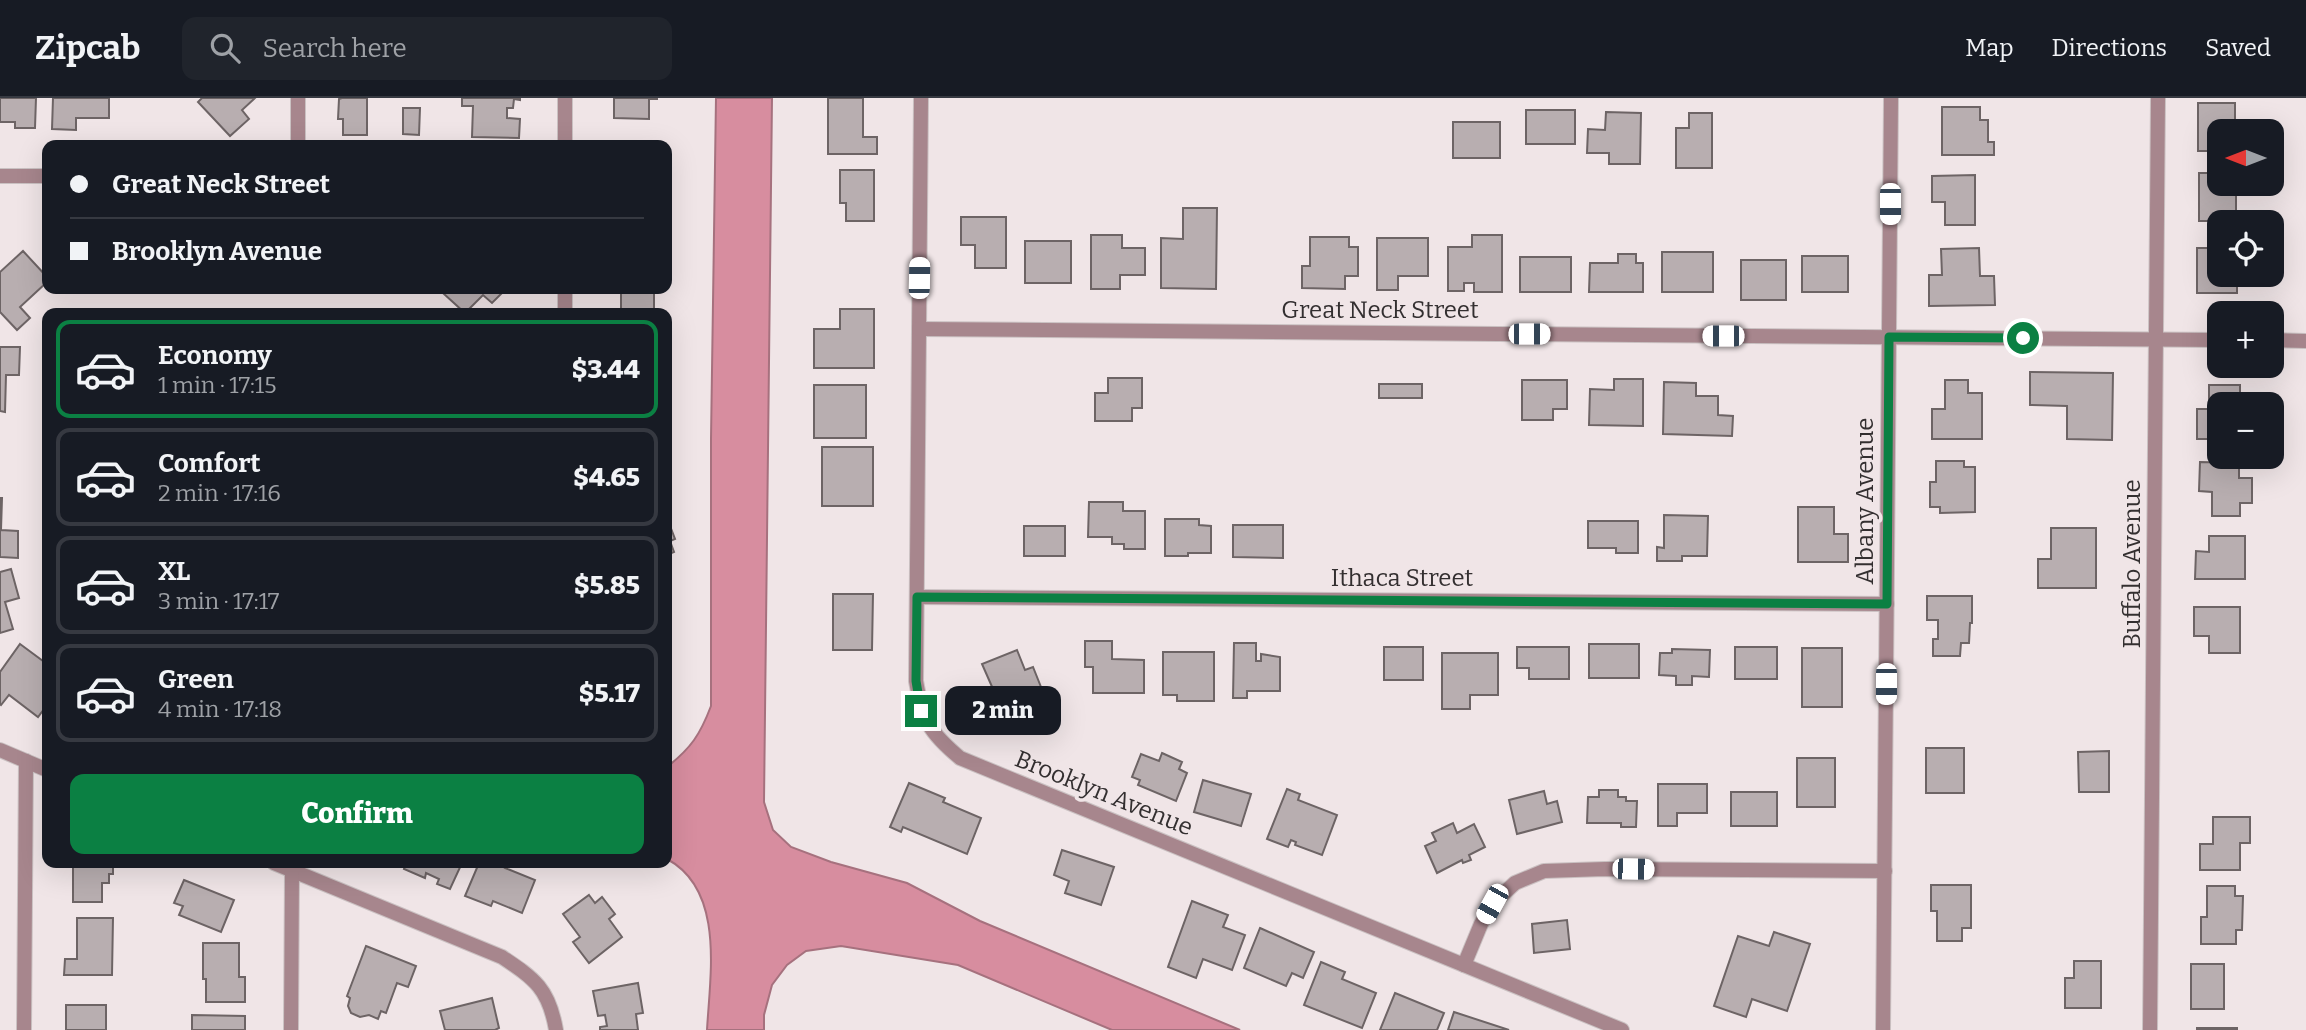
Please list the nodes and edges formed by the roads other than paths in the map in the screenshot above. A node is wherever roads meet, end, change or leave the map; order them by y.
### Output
1 (298, 98) edge
2 (565, 98) edge
3 (921, 98) edge
4 (1891, 98) edge
5 (2158, 98) edge
6 (298, 140) edge
7 (565, 140) edge
8 (0, 176) edge
9 (42, 176) edge
10 (919, 330) junction
11 (1889, 337) junction
12 (2156, 339) junction
13 (2207, 340) edge
14 (2284, 340) edge
15 (2306, 341) edge
16 (917, 597) junction
17 (1887, 604) junction
18 (0, 750) edge
19 (26, 761) junction
20 (42, 768) edge
21 (287, 868) edge
22 (292, 870) junction
23 (1885, 871) junction
24 (1464, 965) junction
25 (23, 1030) edge
26 (291, 1030) edge
27 (556, 1030) edge
28 (1622, 1030) edge
29 (1883, 1030) edge
30 (2150, 1030) edge

1 - 6 street
2 - 7 street
3 - 10 street, Brooklyn Avenue
4 - 11 street, Albany Avenue
5 - 12 street, Buffalo Avenue
8 - 9 street
10 - 11 street, Great Neck Street
10 - 16 street, Brooklyn Avenue
11 - 12 street, Great Neck Street
11 - 17 street, Albany Avenue
12 - 13 street, Great Neck Street
12 - 30 street, Buffalo Avenue
14 - 15 street
16 - 17 street, Ithaca Street
16 - 24 street, Brooklyn Avenue
17 - 23 street, Albany Avenue
18 - 19 street
19 - 20 street
19 - 25 street
21 - 22 street
22 - 26 street
22 - 27 street
23 - 24 street
23 - 29 street, Albany Avenue
24 - 28 street, Brooklyn Avenue

